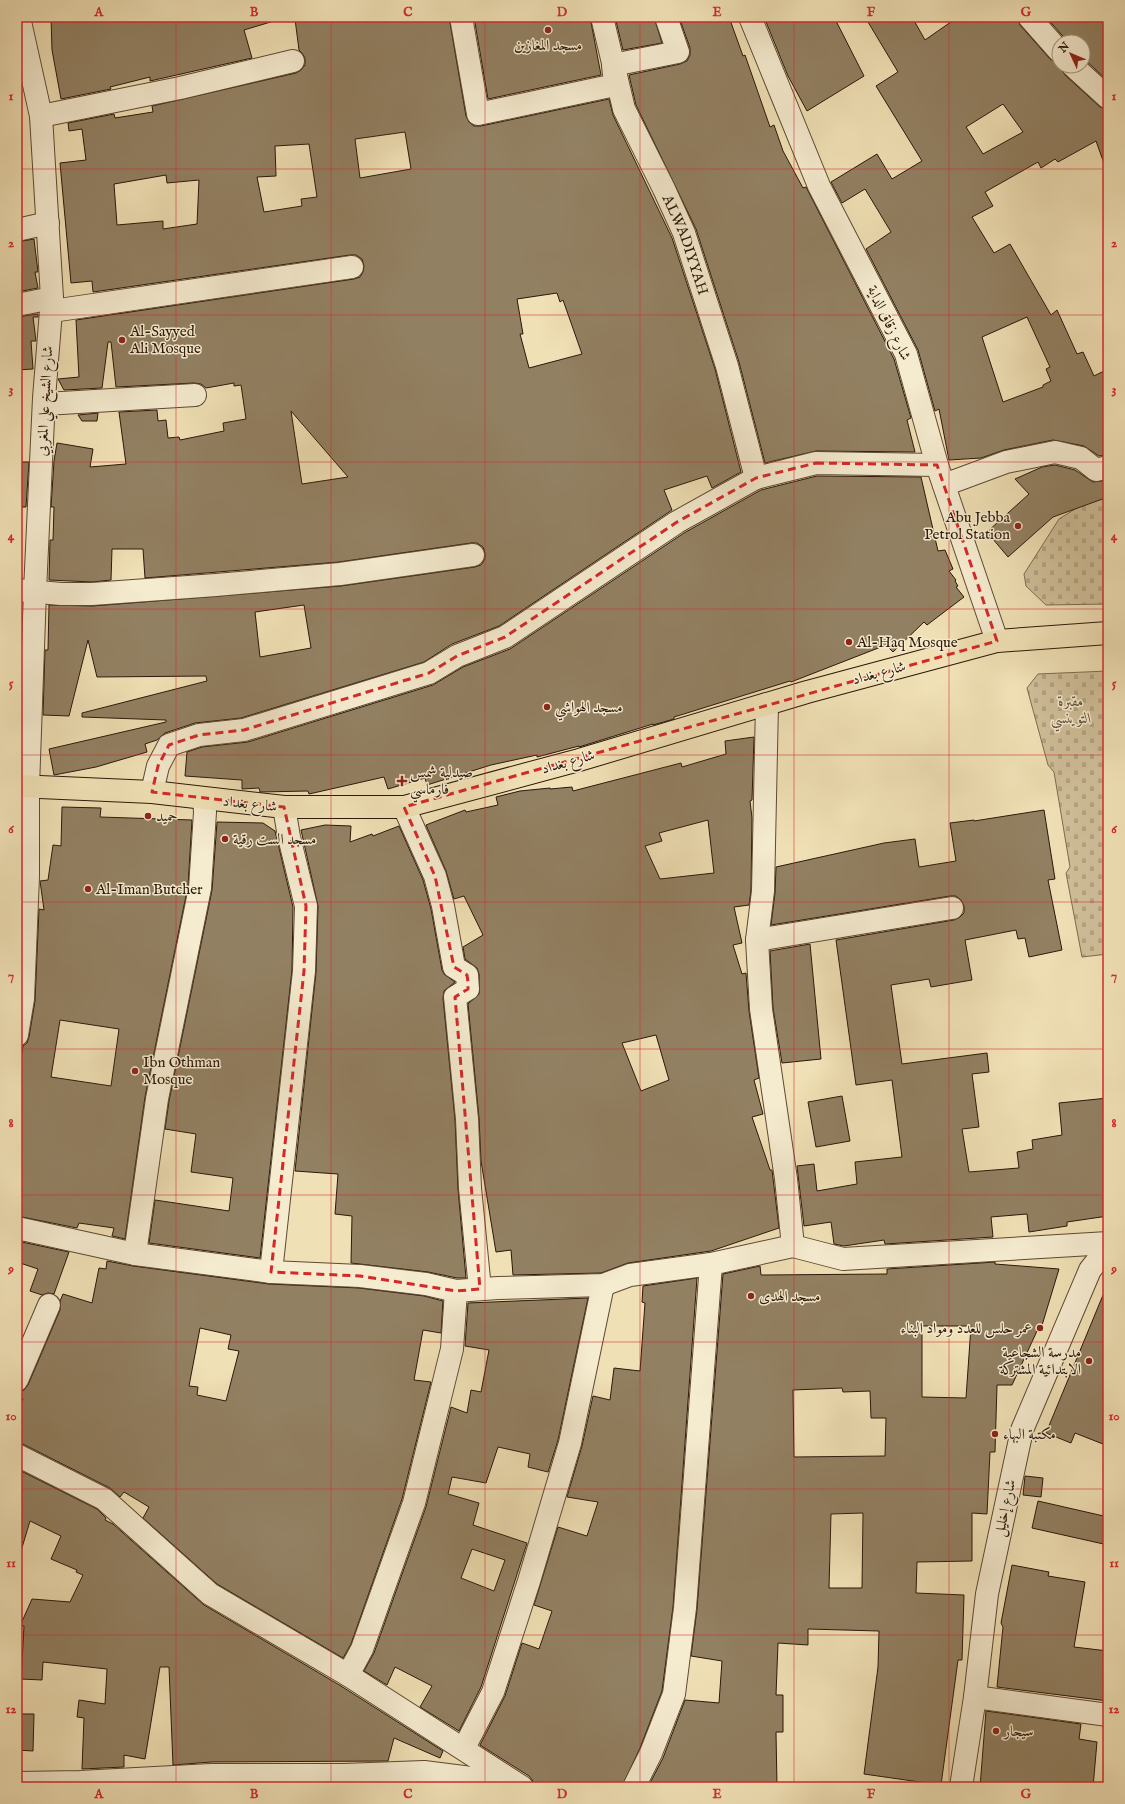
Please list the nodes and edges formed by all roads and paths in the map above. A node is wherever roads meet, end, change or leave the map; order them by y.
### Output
1 (461, 17) edge
2 (602, 17) edge
3 (666, 17) edge
4 (750, 17) edge
5 (1029, 17) edge
6 (19, 25) edge
7 (1051, 42) edge
8 (293, 61) dead end
9 (613, 66) junction
10 (1082, 74) edge
11 (1108, 98) edge
12 (41, 116) junction
13 (48, 223) junction
14 (17, 230) edge
15 (352, 267) dead end
16 (52, 304) junction
17 (17, 305) edge
18 (195, 395) dead end
19 (45, 404) junction
20 (937, 465) junction
21 (1108, 467) edge
22 (756, 478) junction
23 (944, 485) junction
24 (473, 555) dead end
25 (26, 590) edge
26 (1108, 633) edge
27 (997, 641) junction
28 (766, 704) junction
29 (22, 786) edge
30 (152, 792) junction
31 (204, 799) junction
32 (284, 807) junction
33 (404, 807) junction
34 (952, 908) dead end
35 (757, 940) junction
36 (17, 1035) edge
37 (17, 1228) edge
38 (1108, 1243) edge
39 (793, 1246) junction
40 (1108, 1247) edge
41 (135, 1254) junction
42 (711, 1264) junction
43 (271, 1272) junction
44 (603, 1285) junction
45 (480, 1289) junction
46 (456, 1292) junction
47 (50, 1305) dead end
48 (17, 1380) edge
49 (17, 1455) edge
50 (348, 1675) junction
51 (975, 1697) junction
52 (1108, 1714) edge
53 (464, 1748) junction
54 (423, 1779) edge
55 (17, 1782) edge
56 (510, 1787) edge
57 (522, 1787) edge
58 (634, 1787) edge
59 (961, 1787) edge

1 - 9 street
2 - 9 street, ALWADIYYAH
3 - 9 street
4 - 20 street, شارع زقاق الداية
5 - 7 street
6 - 12 street, شارع الشيخ علي المغربي
8 - 12 street
9 - 22 street, ALWADIYYAH
10 - 11 street
12 - 13 street, شارع الشيخ علي المغربي
13 - 14 street
13 - 16 street, شارع الشيخ علي المغربي
15 - 16 street
16 - 17 street
16 - 19 street, شارع الشيخ علي المغربي
18 - 19 street
19 - 25 street, شارع الشيخ علي المغربي
20 - 22 street
20 - 23 street, شارع زقاق الداية
21 - 23 street
22 - 30 street
23 - 27 street, شارع زقاق الداية
24 - 25 street
25 - 29 street, شارع الشيخ علي المغربي
26 - 27 main road, شارع بغداد
27 - 28 main road, شارع بغداد
28 - 33 main road, شارع بغداد
28 - 35 street
29 - 30 main road, شارع بغداد
29 - 36 street, شارع الشيخ علي المغربي
30 - 31 main road, شارع بغداد
31 - 32 main road, شارع بغداد
31 - 41 street
32 - 33 main road, شارع بغداد
32 - 43 street
33 - 45 street
34 - 35 street
35 - 39 street
37 - 41 street
38 - 39 street
39 - 42 street
40 - 51 street, شارع إخليل
41 - 43 street
42 - 44 street
42 - 58 street
43 - 46 street
44 - 45 street
44 - 53 street
45 - 46 street
46 - 50 street
47 - 48 street
49 - 50 street
50 - 53 street
51 - 52 street
51 - 59 street, شارع إخليل
53 - 57 street
54 - 55 street
54 - 56 street

